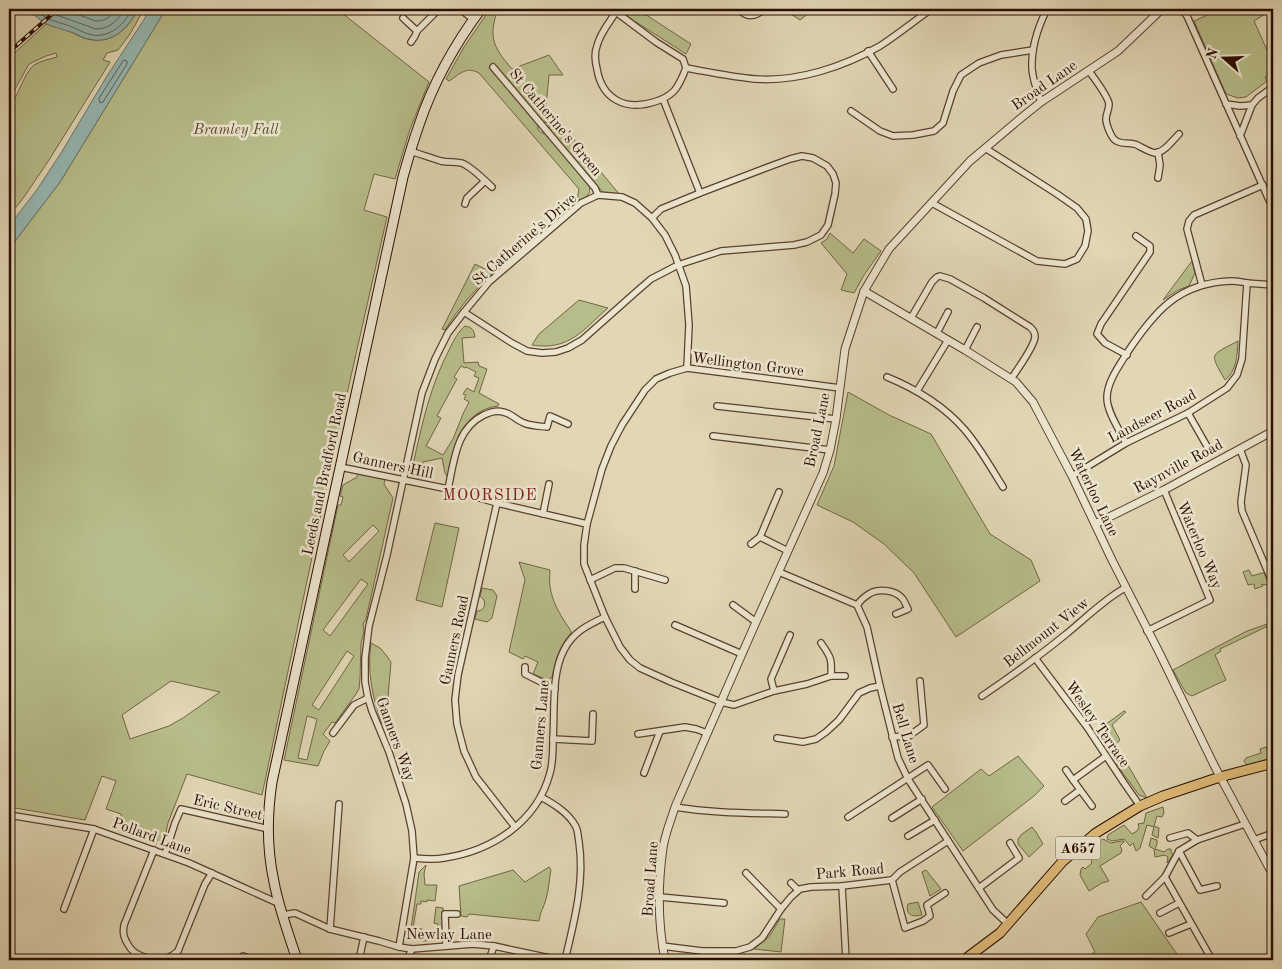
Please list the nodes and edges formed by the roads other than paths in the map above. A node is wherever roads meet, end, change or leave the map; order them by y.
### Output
1 (439, 9) edge
2 (460, 9) edge
3 (481, 9) edge
4 (739, 9) edge
5 (764, 9) edge
6 (939, 9) edge
7 (1047, 9) edge
8 (1162, 9) edge
9 (1181, 9) edge
10 (613, 10) edge
11 (929, 10) edge
12 (403, 18) dead end
13 (473, 19) junction
14 (417, 31) junction
15 (411, 42) dead end
16 (1033, 50) junction
17 (868, 51) junction
18 (493, 67) dead end
19 (686, 68) junction
20 (1089, 71) junction
21 (1273, 87) edge
22 (893, 89) dead end
23 (662, 99) junction
24 (1041, 102) junction
25 (1226, 104) junction
26 (1252, 105) junction
27 (851, 111) dead end
28 (1179, 134) dead end
29 (1240, 136) junction
30 (985, 148) junction
31 (410, 151) junction
32 (1158, 152) junction
33 (1158, 178) dead end
34 (485, 180) junction
35 (1262, 185) junction
36 (492, 187) dead end
37 (700, 193) junction
38 (598, 195) junction
39 (932, 203) junction
40 (465, 204) dead end
41 (1273, 207) edge
42 (652, 218) junction
43 (1136, 236) dead end
44 (678, 265) junction
45 (1247, 283) junction
46 (1202, 285) junction
47 (1273, 285) edge
48 (864, 291) junction
49 (464, 312) junction
50 (948, 312) dead end
51 (911, 318) junction
52 (977, 327) dead end
53 (937, 333) junction
54 (948, 340) junction
55 (965, 350) junction
56 (1127, 355) junction
57 (687, 368) junction
58 (887, 377) dead end
59 (1011, 379) junction
60 (840, 388) junction
61 (917, 391) junction
62 (717, 406) dead end
63 (1188, 413) junction
64 (836, 419) junction
65 (568, 424) dead end
66 (1273, 431) edge
67 (713, 436) dead end
68 (1126, 444) junction
69 (1208, 448) dead end
70 (1240, 449) junction
71 (830, 450) junction
72 (340, 467) junction
73 (1072, 476) junction
74 (402, 480) junction
75 (549, 484) dead end
76 (1002, 487) dead end
77 (448, 489) junction
78 (1164, 490) junction
79 (779, 492) dead end
80 (496, 503) junction
81 (543, 514) junction
82 (587, 524) junction
83 (1095, 524) junction
84 (760, 537) junction
85 (751, 544) dead end
86 (788, 551) junction
87 (635, 571) junction
88 (779, 572) junction
89 (590, 580) junction
90 (665, 580) dead end
91 (1273, 584) edge
92 (1125, 588) junction
93 (636, 589) dead end
94 (733, 605) dead end
95 (857, 605) junction
96 (896, 614) dead end
97 (605, 617) junction
98 (756, 622) junction
99 (675, 625) dead end
100 (1147, 631) junction
101 (790, 635) dead end
102 (821, 643) dead end
103 (742, 654) junction
104 (1035, 658) junction
105 (525, 667) dead end
106 (832, 676) junction
107 (845, 676) dead end
108 (920, 681) dead end
109 (880, 686) junction
110 (555, 689) junction
111 (774, 691) junction
112 (982, 696) dead end
113 (368, 698) junction
114 (721, 702) junction
115 (593, 714) dead end
116 (660, 731) junction
117 (333, 733) dead end
118 (707, 733) junction
119 (638, 734) dead end
120 (777, 738) dead end
121 (892, 738) junction
122 (553, 739) junction
123 (1106, 756) junction
124 (1273, 763) edge
125 (1066, 770) dead end
126 (644, 773) dead end
127 (1220, 777) junction
128 (908, 779) junction
129 (1073, 780) junction
130 (945, 789) dead end
131 (1080, 790) junction
132 (541, 797) junction
133 (922, 799) junction
134 (1065, 801) dead end
135 (340, 804) dead end
136 (1092, 806) dead end
137 (1140, 806) junction
138 (675, 807) junction
139 (785, 814) dead end
140 (9, 815) edge
141 (848, 817) dead end
142 (892, 818) dead end
143 (935, 820) junction
144 (1245, 824) junction
145 (515, 827) junction
146 (94, 828) junction
147 (268, 829) junction
148 (1273, 834) edge
149 (908, 836) dead end
150 (1170, 838) dead end
151 (1197, 840) junction
152 (1254, 840) junction
153 (948, 841) junction
154 (1010, 843) dead end
155 (154, 850) junction
156 (1179, 851) junction
157 (165, 854) junction
158 (414, 858) junction
159 (212, 873) junction
160 (746, 873) dead end
161 (1273, 875) edge
162 (1165, 877) junction
163 (892, 880) junction
164 (791, 883) dead end
165 (842, 886) junction
166 (1217, 886) dead end
167 (979, 888) junction
168 (798, 890) junction
169 (945, 893) dead end
170 (1146, 896) dead end
171 (660, 897) junction
172 (724, 903) dead end
173 (1179, 903) junction
174 (280, 904) junction
175 (64, 908) dead end
176 (781, 909) junction
177 (1160, 913) dead end
178 (457, 914) dead end
179 (283, 915) junction
180 (1008, 924) junction
181 (1191, 924) junction
182 (330, 929) junction
183 (1169, 933) dead end
184 (364, 937) junction
185 (446, 946) junction
186 (494, 946) junction
187 (662, 946) junction
188 (399, 947) junction
189 (412, 949) junction
190 (243, 956) dead end
191 (153, 960) edge
192 (163, 960) edge
193 (254, 960) edge
194 (297, 960) edge
195 (359, 960) edge
196 (407, 960) edge
197 (489, 960) edge
198 (560, 960) edge
199 (565, 960) edge
200 (665, 960) edge
201 (846, 960) edge
202 (964, 960) edge
203 (1212, 960) edge

1 - 14 street
2 - 13 street
3 - 13 main road, Leeds and Bradford Road
4 - 5 street
6 - 11 street
7 - 16 street
8 - 20 street, Broad Lane
9 - 25 street
10 - 19 street
10 - 23 street
11 - 17 street
12 - 14 street
13 - 31 main road, Leeds and Bradford Road
14 - 15 street
16 - 24 street
16 - 27 street
17 - 19 street
17 - 22 street
18 - 38 street, St Catherine's Green
19 - 23 street
20 - 24 street, Broad Lane
20 - 32 street
21 - 26 street
23 - 37 street
24 - 30 street, Broad Lane
25 - 26 street
25 - 29 street
26 - 29 street
28 - 32 street
29 - 35 street
30 - 39 street, Broad Lane
30 - 39 street
31 - 34 street
31 - 72 main road, Leeds and Bradford Road
32 - 33 street
34 - 36 street
34 - 40 street
35 - 41 street
35 - 46 street
37 - 42 street
37 - 44 street
38 - 42 street, St Catherine's Drive
38 - 49 street, St Catherine's Drive
39 - 48 street, Broad Lane
42 - 44 street, St Catherine's Drive
43 - 56 street
44 - 49 street
44 - 57 street, St Catherine's Drive
45 - 46 street
45 - 47 street
45 - 63 street, Landseer Road
46 - 56 street
48 - 51 street, Waterloo Lane
48 - 60 street, Broad Lane
49 - 74 street, St Catherine's Drive
50 - 53 street
51 - 53 street, Waterloo Lane
51 - 59 street
52 - 55 street
53 - 54 street, Waterloo Lane
54 - 55 street, Waterloo Lane
54 - 61 street
55 - 59 street, Waterloo Lane
56 - 68 street
57 - 60 street, Wellington Grove
57 - 82 street, Wellington Grove
58 - 61 street
59 - 73 street, Waterloo Lane
60 - 64 street, Broad Lane
61 - 76 street
62 - 64 street
63 - 68 street, Landseer Road
63 - 69 street
64 - 71 street, Broad Lane
65 - 77 street
66 - 70 street, Raynville Road
67 - 71 street
68 - 73 street, Landseer Road
70 - 78 street, Raynville Road
70 - 91 street
71 - 86 street, Broad Lane
72 - 74 street, Ganners Hill
72 - 147 main road, Leeds and Bradford Road
73 - 83 street, Waterloo Lane
74 - 77 street, Ganners Hill
74 - 113 street, Ganners Way
75 - 81 street
77 - 80 street, Ganners Hill
78 - 83 street, Raynville Road
78 - 100 street, Waterloo Way
79 - 84 street
80 - 81 street, Ganners Hill
80 - 145 street, Ganners Road
81 - 82 street, Ganners Hill
82 - 89 street, Wellington Grove
83 - 92 street, Waterloo Lane
84 - 85 street
84 - 86 street
86 - 88 street, Broad Lane
87 - 89 street
87 - 90 street
87 - 93 street
88 - 95 street
88 - 98 street, Broad Lane
89 - 97 street, Wellington Grove
92 - 100 street, Waterloo Lane
92 - 104 street, Bellmount View
94 - 98 street
95 - 96 street
95 - 109 street, Bell Lane
97 - 110 street, Ganners Lane
97 - 114 street, Wellington Grove
98 - 103 street, Broad Lane
99 - 103 street
100 - 127 street, Waterloo Lane
101 - 111 street
102 - 106 street
103 - 114 street, Broad Lane
104 - 112 street, Bellmount View
104 - 123 street, Wesley Terrace
105 - 110 street
106 - 107 street
106 - 111 street
108 - 121 street
109 - 120 street
109 - 121 street, Bell Lane
110 - 122 street, Ganners Lane
111 - 114 street
113 - 117 street
113 - 158 street, Ganners Way
114 - 118 street, Broad Lane
115 - 122 street
116 - 118 street
116 - 119 street
116 - 126 street
118 - 138 street, Broad Lane
121 - 128 street, Bell Lane
122 - 132 street, Ganners Lane
123 - 129 street
123 - 137 street, Wesley Terrace
124 - 127 main road, A657
125 - 129 street
127 - 137 main road, A657
127 - 144 street, Waterloo Lane
128 - 130 street
128 - 133 street, Bell Lane
128 - 141 street
129 - 131 street
131 - 134 street
131 - 136 street
132 - 145 street, Ganners Lane
132 - 199 street
133 - 142 street
133 - 143 street, Bell Lane
135 - 182 street
137 - 180 main road, A657
138 - 139 street
138 - 171 street, Broad Lane
140 - 146 street, Pollard Lane
143 - 149 street
143 - 153 street, Bell Lane
144 - 151 street
144 - 152 street, Waterloo Lane
145 - 158 street, Ganners Lane
146 - 155 street, Pollard Lane
146 - 175 street
147 - 157 street, Eric Street
147 - 174 main road, Leeds and Bradford Road
148 - 152 street
150 - 151 street
151 - 156 street
152 - 161 street, Waterloo Lane
153 - 163 street, Park Road
153 - 167 street, Bell Lane
154 - 167 street
155 - 157 street, Pollard Lane
155 - 191 street
156 - 162 street
156 - 166 street
157 - 159 street, Pollard Lane
158 - 188 street, Ganners Way
159 - 174 street, Pollard Lane
159 - 192 street
160 - 176 street
162 - 170 street
162 - 173 street
163 - 165 street, Park Road
163 - 169 street
164 - 168 street
165 - 168 street, Park Road
165 - 201 street
167 - 180 street, Bell Lane
168 - 176 street, Park Road
171 - 172 street
171 - 187 street, Broad Lane
173 - 177 street
173 - 181 street
174 - 179 main road, Leeds and Bradford Road
176 - 187 street, Park Road
178 - 185 street
179 - 182 street, Newlay Lane
179 - 194 main road, Leeds and Bradford Road
180 - 202 main road, A657
181 - 183 street
181 - 203 street
182 - 184 street, Newlay Lane
184 - 188 street, Newlay Lane
184 - 195 street
185 - 186 street, Newlay Lane
185 - 189 street, Newlay Lane
186 - 197 street
186 - 198 street, Newlay Lane
187 - 200 street, Broad Lane
188 - 189 street, Newlay Lane
189 - 196 street
190 - 193 street

